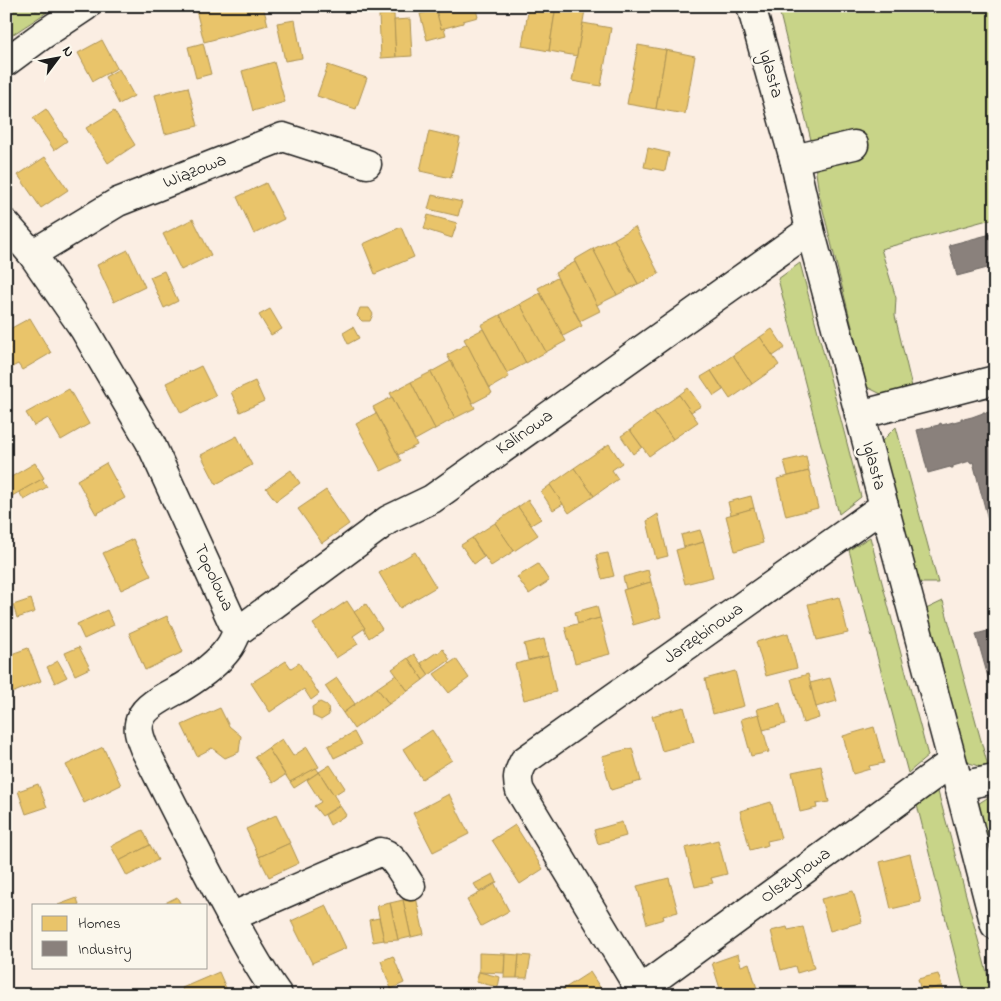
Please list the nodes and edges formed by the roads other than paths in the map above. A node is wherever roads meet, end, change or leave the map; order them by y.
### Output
1 (86, 6) edge
2 (751, 6) edge
3 (6, 62) edge
4 (854, 145) dead end
5 (794, 159) junction
6 (367, 164) dead end
7 (6, 224) edge
8 (810, 230) junction
9 (32, 254) junction
10 (995, 380) edge
11 (859, 415) junction
12 (884, 506) junction
13 (238, 632) junction
14 (955, 774) junction
15 (995, 779) edge
16 (411, 886) dead end
17 (231, 916) junction
18 (995, 925) edge
19 (642, 992) edge
20 (278, 995) edge

1 - 3 street
2 - 5 street, Iglasta
4 - 5 street
5 - 8 street, Iglasta
6 - 9 street, Wiązowa
7 - 9 street, Topolowa
8 - 11 street, Iglasta
8 - 13 street, Kalinowa
9 - 13 street, Topolowa
10 - 11 street
11 - 12 street, Iglasta
12 - 14 street, Iglasta
12 - 19 street, Jarzębinowa
13 - 17 street, Topolowa
14 - 15 street
14 - 18 street, Iglasta
14 - 19 street, Olszynowa
16 - 17 street
17 - 20 street, Topolowa

